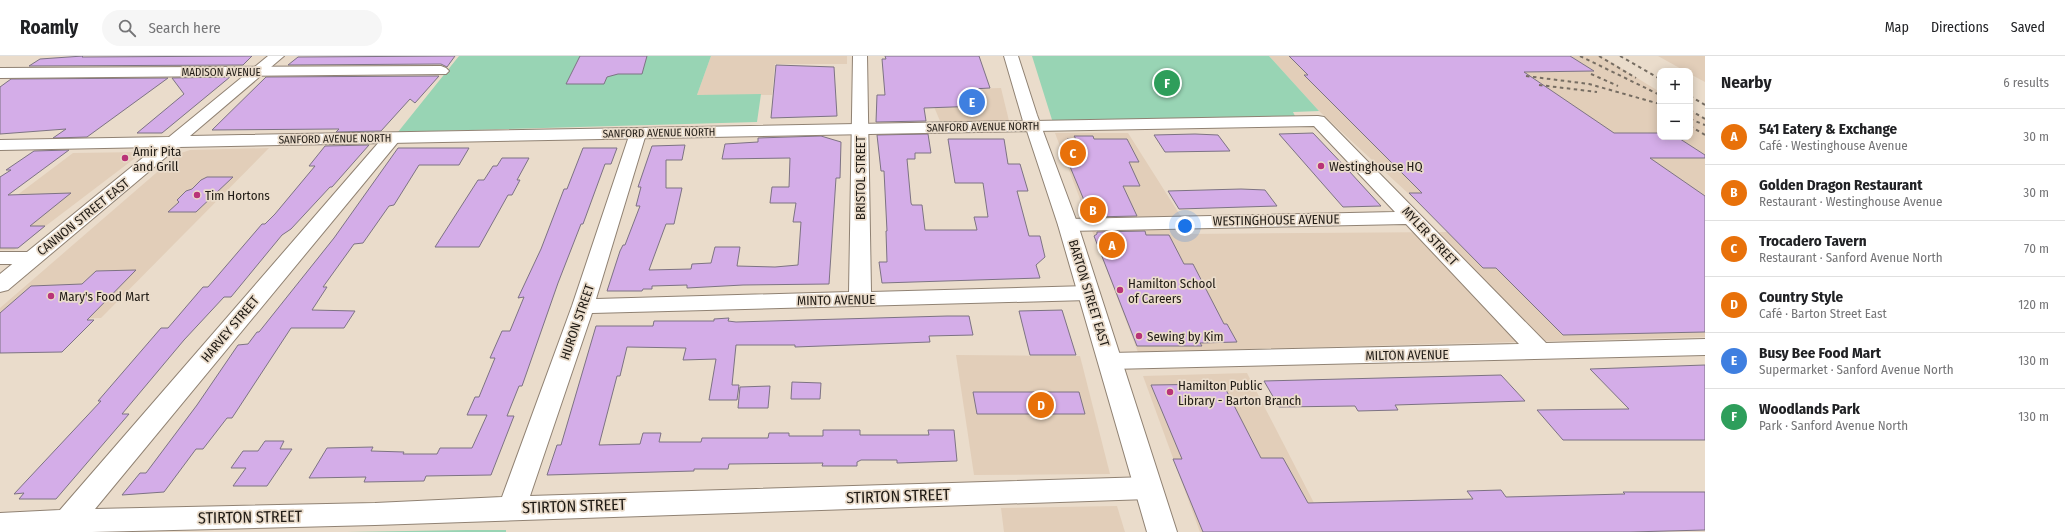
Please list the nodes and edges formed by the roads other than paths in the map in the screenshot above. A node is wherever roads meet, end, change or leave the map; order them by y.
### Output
1 (277, 56) edge
2 (860, 56) edge
3 (1011, 56) edge
4 (441, 71) dead end
5 (258, 72) junction
6 (0, 73) edge
7 (1318, 121) joint
8 (1034, 126) junction
9 (860, 129) junction
10 (637, 134) junction
11 (392, 138) junction
12 (174, 142) junction
13 (0, 145) edge
14 (1413, 218) junction
15 (1068, 225) junction
16 (0, 258) edge
17 (33, 258) junction
18 (0, 285) edge
19 (1088, 293) junction
20 (860, 299) junction
21 (583, 306) junction
22 (1705, 347) edge
23 (1541, 352) junction
24 (1110, 361) junction
25 (1148, 488) junction
26 (512, 508) junction
27 (68, 521) junction
28 (16, 527) edge
29 (1162, 532) edge

1 - 5 street, CANNON STREET EAST
2 - 9 street, BRISTOL STREET
3 - 8 street, BARTON STREET EAST
4 - 5 street, MADISON AVENUE
5 - 6 street, MADISON AVENUE
5 - 12 street, CANNON STREET EAST
7 - 8 street, SANFORD AVENUE NORTH
7 - 14 street, MYLER STREET
8 - 9 street, SANFORD AVENUE NORTH
8 - 15 street, BARTON STREET EAST
9 - 10 street, SANFORD AVENUE NORTH
9 - 20 street, BRISTOL STREET
10 - 11 street, SANFORD AVENUE NORTH
10 - 21 street, HURON STREET
11 - 12 street, SANFORD AVENUE NORTH
11 - 27 street, HARVEY STREET
12 - 13 street, SANFORD AVENUE NORTH
12 - 17 street, CANNON STREET EAST
14 - 15 street, WESTINGHOUSE AVENUE
14 - 23 street, MYLER STREET
15 - 19 street, BARTON STREET EAST
16 - 17 street
17 - 18 street, CANNON STREET EAST
19 - 20 street, MINTO AVENUE
19 - 24 street, BARTON STREET EAST
20 - 21 street, MINTO AVENUE
21 - 26 street, HURON STREET
22 - 23 street, MILTON AVENUE
23 - 24 street, MILTON AVENUE
24 - 25 street, BARTON STREET EAST
25 - 26 street, STIRTON STREET
25 - 29 street, BARTON STREET EAST
26 - 27 street, STIRTON STREET
27 - 28 street, STIRTON STREET

